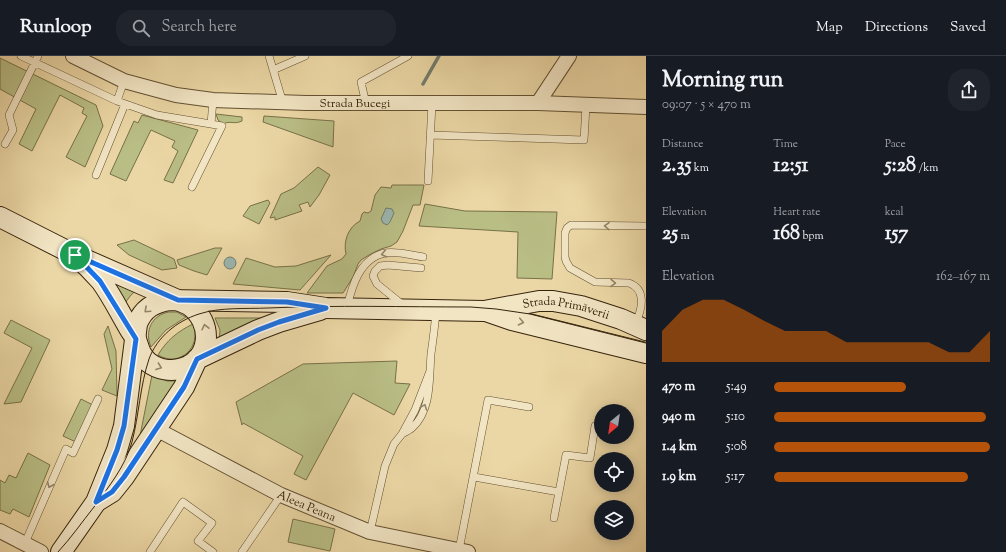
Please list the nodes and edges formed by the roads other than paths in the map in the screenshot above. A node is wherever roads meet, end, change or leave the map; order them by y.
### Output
1 (21, 56) edge
2 (72, 56) edge
3 (269, 56) edge
4 (305, 56) edge
5 (408, 56) edge
6 (569, 56) edge
7 (36, 59) edge
8 (273, 70) junction
9 (124, 81) junction
10 (213, 100) junction
11 (116, 101) junction
12 (283, 103) junction
13 (538, 103) junction
14 (125, 104) junction
15 (366, 104) junction
16 (432, 104) junction
17 (586, 106) junction
18 (646, 107) edge
19 (211, 124) junction
20 (430, 135) junction
21 (5, 144) dead end
22 (96, 176) dead end
23 (428, 181) dead end
24 (192, 187) dead end
25 (0, 217) edge
26 (646, 226) edge
27 (75, 255) junction
28 (422, 257) dead end
29 (421, 268) dead end
30 (178, 300) junction
31 (326, 308) junction
32 (347, 309) junction
33 (408, 309) junction
34 (437, 309) junction
35 (484, 311) junction
36 (643, 326) edge
37 (136, 339) junction
38 (646, 353) edge
39 (197, 359) junction
40 (98, 399) dead end
41 (529, 407) dead end
42 (156, 429) junction
43 (594, 432) edge
44 (474, 477) junction
45 (559, 492) junction
46 (281, 495) junction
47 (96, 502) junction
48 (554, 518) dead end
49 (0, 531) edge
50 (370, 532) junction
51 (25, 543) junction
52 (464, 551) edge
53 (41, 552) edge
54 (61, 552) edge
55 (150, 552) edge
56 (213, 552) edge
57 (242, 552) edge

1 - 7 lane
2 - 9 street, Strada Bucegi
3 - 8 lane
4 - 8 lane
5 - 15 lane
6 - 13 street
7 - 11 lane
7 - 21 lane
8 - 12 lane
9 - 10 street, Strada Bucegi
9 - 11 lane
10 - 12 street, Strada Bucegi
10 - 19 lane
11 - 14 lane
12 - 15 street, Strada Bucegi
13 - 16 street, Strada Bucegi
13 - 17 street, Strada Bucegi
14 - 19 lane
14 - 22 lane
15 - 16 street, Strada Bucegi
16 - 20 lane
17 - 18 street, Strada Bucegi
17 - 20 lane
19 - 24 lane
20 - 23 lane
25 - 27 main road
26 -> 36 lane
27 - 30 main road
27 - 37 main road
28 -> 32 lane
29 - 33 lane
30 - 31 main road, Strada Primăverii
30 -> 37 main road, Strada Primăverii
39 -> 30 main road, Strada Primăverii
31 - 32 main road, Strada Primăverii
31 - 39 main road, Strada Primăverii
32 - 33 main road, Strada Primăverii
33 - 34 main road, Strada Primăverii
34 - 35 main road, Strada Primăverii
34 - 50 lane
35 - 36 main road, Strada Primăverii
35 -> 38 main road, Strada Primăverii
37 -> 39 main road, Strada Primăverii
37 - 47 main road, Strada Primăverii
39 - 42 main road, Strada Primăverii
40 -> 51 lane
41 - 44 lane
42 - 46 street, Aleea Peana
42 - 47 main road, Strada Primăverii
43 - 45 lane
44 - 45 lane
44 - 52 lane
45 - 48 lane
46 - 50 street, Aleea Peana
46 - 57 lane
47 - 54 main road, Strada Primăverii
49 - 51 street
50 - 52 street, Aleea Peana
51 - 53 street
55 - 56 lane

